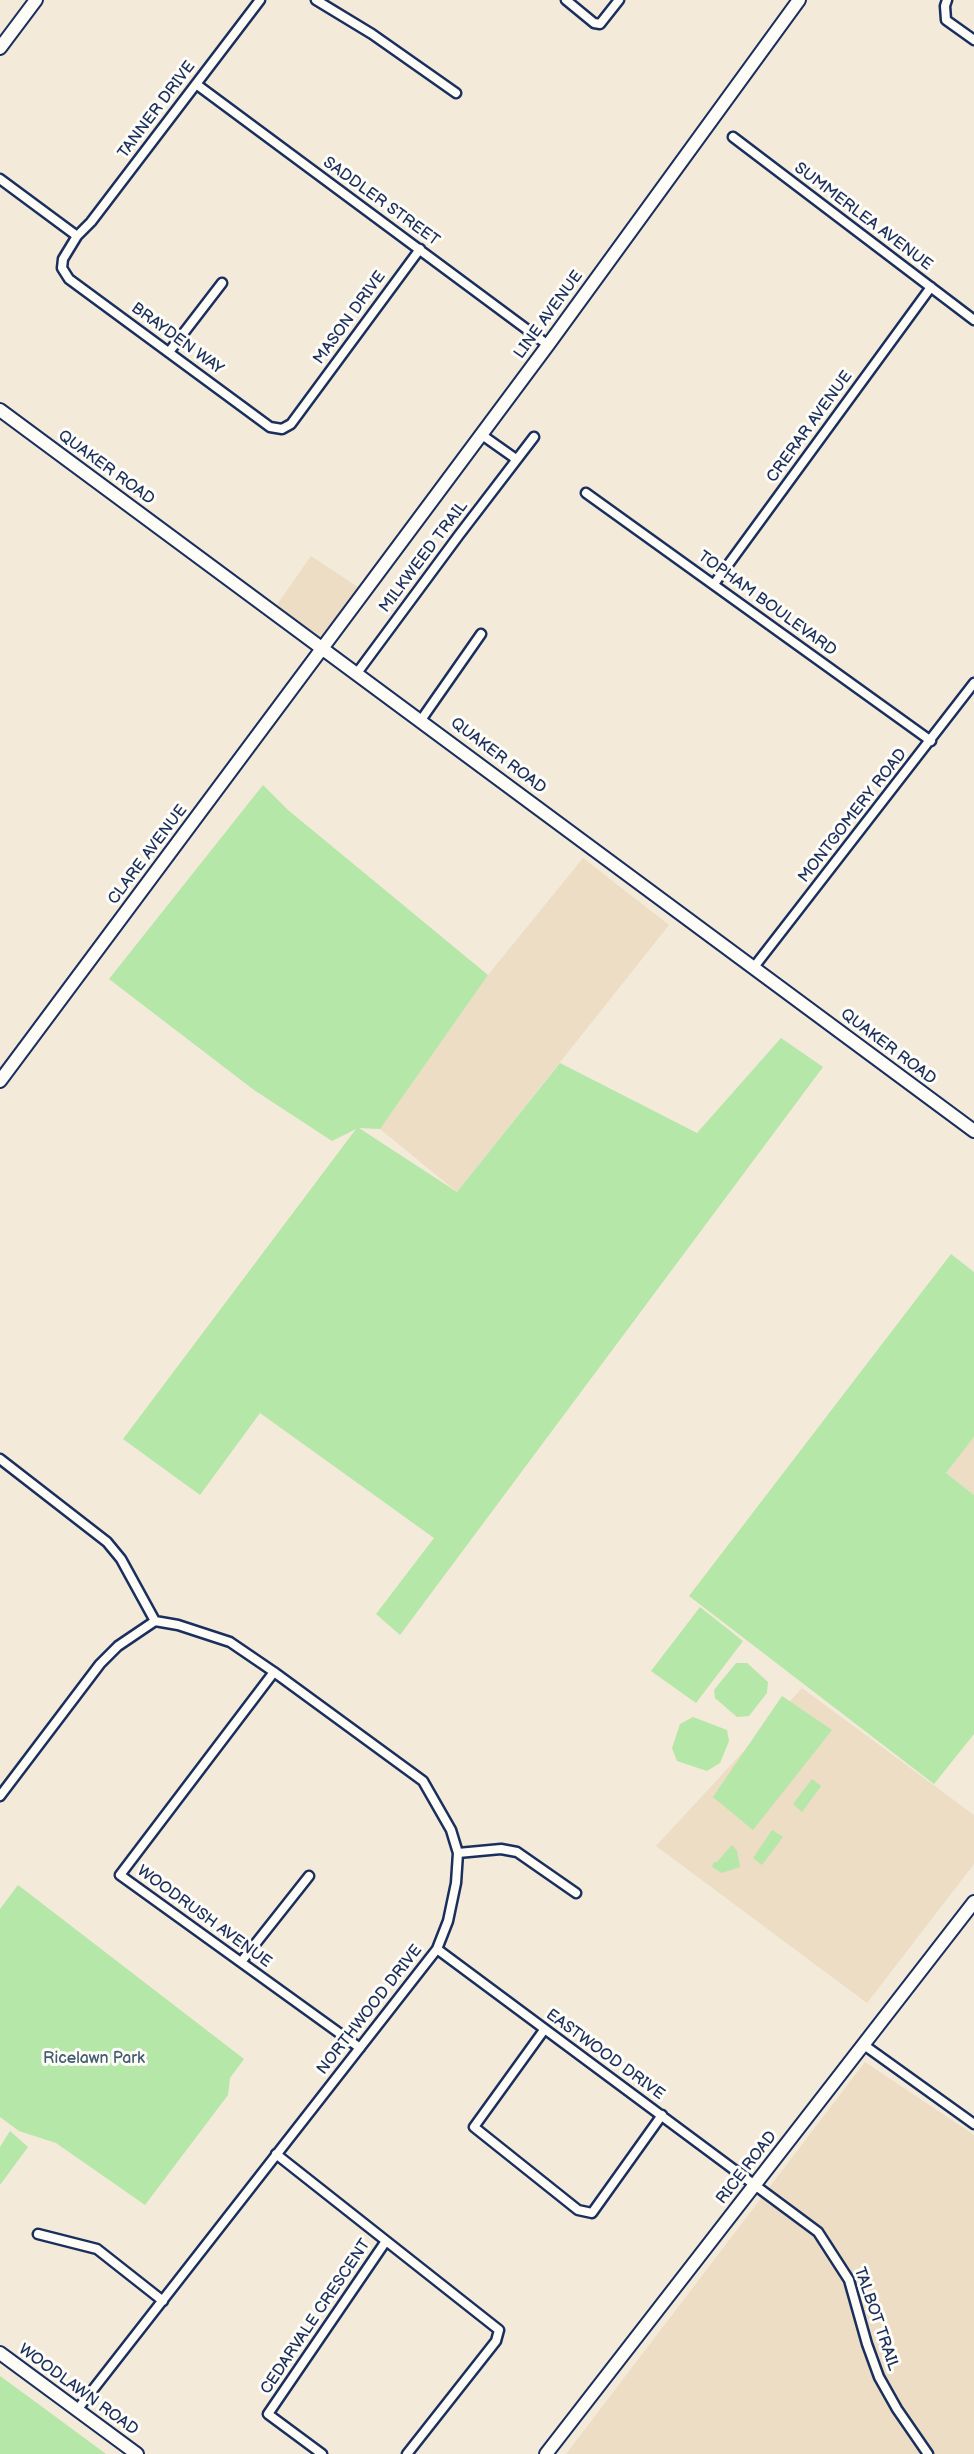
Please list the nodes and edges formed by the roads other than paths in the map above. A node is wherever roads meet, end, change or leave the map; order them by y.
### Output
1 (36, 0) edge
2 (260, 0) edge
3 (316, 0) edge
4 (566, 0) edge
5 (619, 0) edge
6 (799, 0) edge
7 (947, 0) edge
8 (974, 40) edge
9 (0, 48) edge
10 (196, 84) junction
11 (456, 93) dead end
12 (733, 138) dead end
13 (0, 179) edge
14 (77, 236) junction
15 (420, 249) junction
16 (222, 283) dead end
17 (930, 286) junction
18 (974, 320) edge
19 (548, 345) junction
20 (170, 352) junction
21 (305, 405) joint
22 (0, 410) edge
23 (482, 435) junction
24 (534, 437) dead end
25 (516, 459) junction
26 (586, 493) dead end
27 (714, 584) junction
28 (481, 634) dead end
29 (323, 648) junction
30 (357, 673) junction
31 (974, 683) edge
32 (421, 720) junction
33 (931, 741) junction
34 (753, 967) junction
35 (0, 1081) edge
36 (974, 1131) edge
37 (0, 1459) edge
38 (155, 1621) junction
39 (274, 1672) junction
40 (0, 1795) edge
41 (458, 1853) junction
42 (309, 1876) dead end
43 (576, 1893) dead end
44 (974, 1902) edge
45 (437, 1949) junction
46 (241, 1962) junction
47 (544, 2030) junction
48 (864, 2045) junction
49 (360, 2048) junction
50 (662, 2115) junction
51 (974, 2124) edge
52 (276, 2154) junction
53 (754, 2185) junction
54 (38, 2234) dead end
55 (386, 2241) junction
56 (163, 2301) junction
57 (0, 2353) edge
58 (77, 2410) junction
59 (137, 2454) edge
60 (322, 2454) edge
61 (407, 2454) edge
62 (546, 2454) edge
63 (928, 2454) edge

1 - 9 street
2 - 10 street, TANNER DRIVE
3 - 11 street
4 - 5 street
6 - 19 street, LINE AVENUE
7 - 8 street
10 - 14 street, TANNER DRIVE
10 - 15 street, SADDLER STREET
12 - 17 street, SUMMERLEA AVENUE
13 - 14 street
14 - 20 street, BRAYDEN WAY
15 - 19 street, SADDLER STREET
15 - 21 street, MASON DRIVE
16 - 20 street
17 - 18 street, SUMMERLEA AVENUE
17 - 27 street, CRERAR AVENUE
19 - 23 street, LINE AVENUE
20 - 21 street, BRAYDEN WAY
22 - 29 street, QUAKER ROAD
23 - 25 street
23 - 29 street, LINE AVENUE
24 - 25 street, MILKWEED TRAIL
25 - 30 street, MILKWEED TRAIL
26 - 27 street, TOPHAM BOULEVARD
27 - 33 street, TOPHAM BOULEVARD
28 - 32 street
29 - 30 street, QUAKER ROAD
29 - 35 street, CLARE AVENUE
30 - 32 street, QUAKER ROAD
31 - 33 street, MONTGOMERY ROAD
32 - 34 street, QUAKER ROAD
33 - 34 street, MONTGOMERY ROAD
34 - 36 street, QUAKER ROAD
37 - 38 street
38 - 39 street, NORTHWOOD DRIVE
38 - 40 street
39 - 41 street, NORTHWOOD DRIVE
39 - 46 street, WOODRUSH AVENUE
41 - 43 street
41 - 45 street, NORTHWOOD DRIVE
42 - 46 street
44 - 48 street, RICE ROAD
45 - 47 street, EASTWOOD DRIVE
45 - 49 street, NORTHWOOD DRIVE
46 - 49 street, WOODRUSH AVENUE
47 - 50 street, EASTWOOD DRIVE
47 - 50 street
48 - 51 street
48 - 53 street, RICE ROAD
49 - 52 street, NORTHWOOD DRIVE
50 - 53 street, EASTWOOD DRIVE
52 - 55 street, CEDARVALE CRESCENT
52 - 56 street, NORTHWOOD DRIVE
53 - 62 street, RICE ROAD
53 - 63 street, TALBOT TRAIL
54 - 56 street
55 - 60 street, CEDARVALE CRESCENT
55 - 61 street, CEDARVALE CRESCENT
56 - 58 street, NORTHWOOD DRIVE
57 - 58 street, WOODLAWN ROAD
58 - 59 street, WOODLAWN ROAD

